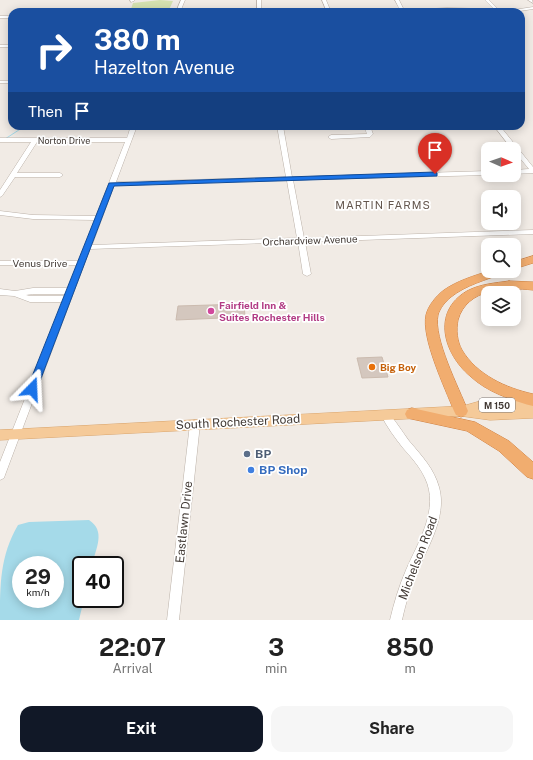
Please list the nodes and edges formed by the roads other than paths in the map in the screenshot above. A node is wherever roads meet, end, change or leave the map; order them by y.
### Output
1 (487, 0) edge
2 (530, 0) edge
3 (533, 2) edge
4 (494, 8) edge
5 (132, 130) edge
6 (281, 130) edge
7 (368, 130) edge
8 (500, 130) edge
9 (331, 137) dead end
10 (0, 140) edge
11 (36, 140) junction
12 (128, 140) junction
13 (533, 171) edge
14 (521, 172) edge
15 (481, 173) edge
16 (13, 175) junction
17 (60, 175) dead end
18 (290, 179) junction
19 (111, 184) junction
20 (0, 195) edge
21 (0, 213) edge
22 (98, 218) junction
23 (533, 232) edge
24 (300, 240) junction
25 (87, 247) junction
26 (533, 259) edge
27 (0, 263) edge
28 (81, 263) junction
29 (521, 263) edge
30 (307, 274) dead end
31 (481, 278) edge
32 (533, 286) edge
33 (0, 292) edge
34 (68, 295) junction
35 (533, 401) edge
36 (461, 411) junction
37 (533, 413) edge
38 (412, 414) junction
39 (386, 415) junction
40 (195, 424) junction
41 (15, 434) junction
42 (0, 435) edge
43 (533, 472) edge
44 (0, 475) edge
45 (173, 620) edge
46 (396, 620) edge

1 - 4 street
2 - 3 street
5 - 12 street
6 - 18 street
7 - 9 street
8 - 13 street
10 - 11 street, Norton Drive
11 - 12 street, Norton Drive
11 - 16 street
12 - 19 street
13 - 14 street
15 - 18 street
16 - 17 street
16 - 20 street
18 - 19 street
18 - 24 street
19 - 22 street
21 - 22 street
22 - 25 street
23 - 24 street, Orchardview Avenue
24 - 25 street, Orchardview Avenue
24 - 30 street
25 - 28 street
26 - 29 highway
27 - 28 street, Venus Drive
28 - 34 street
31 - 36 highway
32 - 35 highway
33 - 34 street
34 - 41 street
35 - 36 main road, South Rochester Road / M 150
36 - 37 main road, South Rochester Road / M 150
36 - 38 main road, South Rochester Road
38 - 39 main road, South Rochester Road
38 - 43 highway
39 - 40 main road, South Rochester Road
39 - 46 street, Michelson Road
40 - 41 main road, South Rochester Road
40 - 45 street, Eastlawn Drive
41 - 42 main road, South Rochester Road
41 - 44 street

